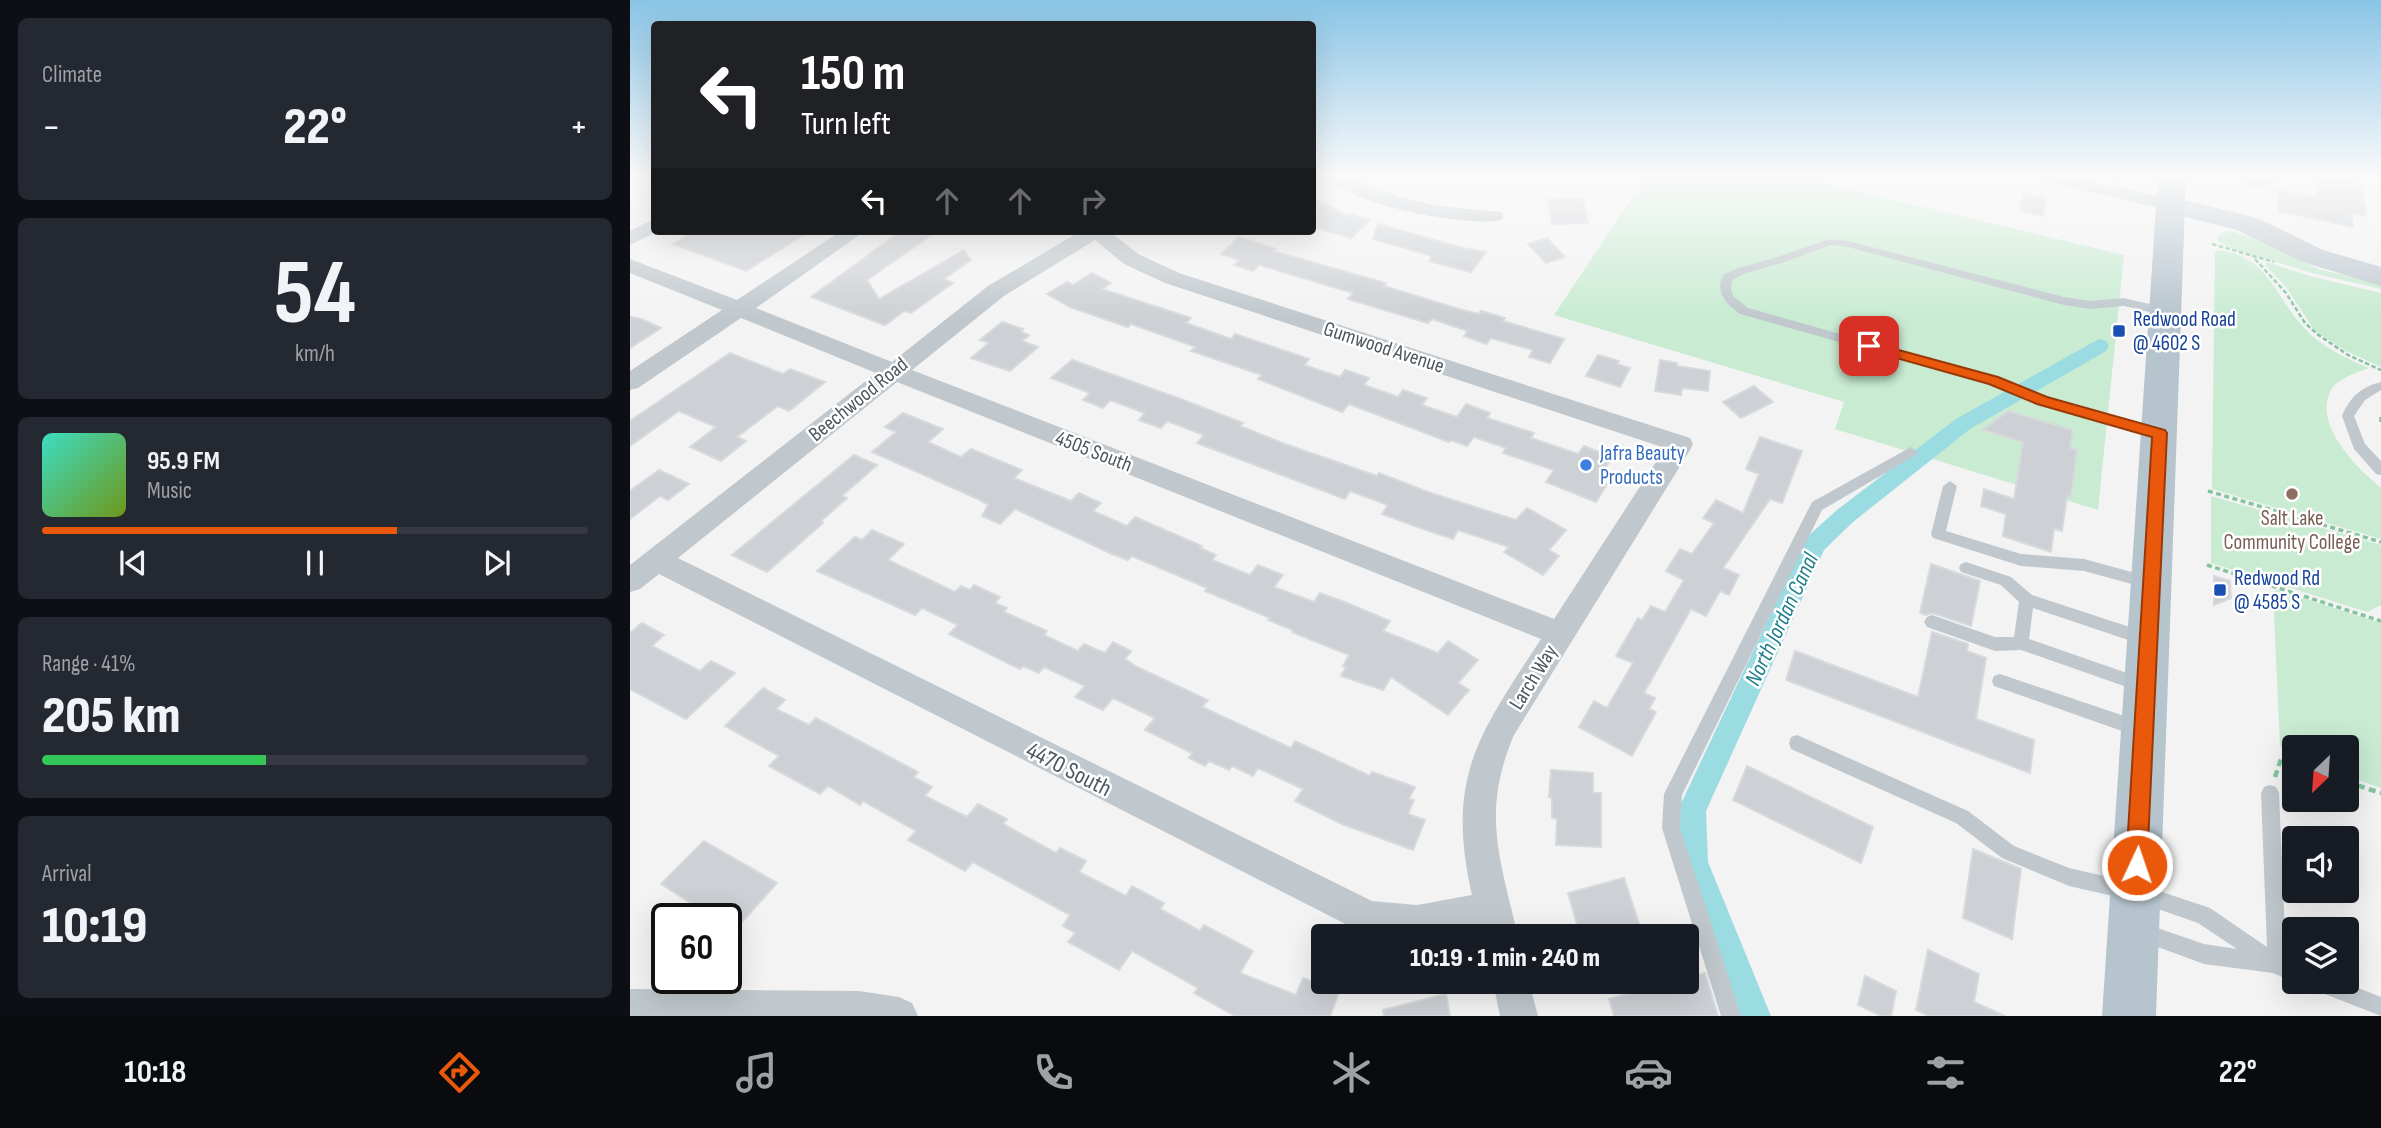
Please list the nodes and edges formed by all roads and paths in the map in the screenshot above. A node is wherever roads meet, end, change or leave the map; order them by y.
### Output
1 (2170, 224) edge
2 (2248, 224) edge
3 (651, 227) edge
4 (849, 235) edge
5 (1088, 235) edge
6 (1101, 235) edge
7 (630, 239) edge
8 (2253, 257) dead end
9 (630, 265) edge
10 (2381, 277) edge
11 (740, 308) junction
12 (2166, 312) junction
13 (2381, 370) edge
14 (893, 371) junction
15 (630, 382) edge
16 (2381, 386) edge
17 (2380, 418) edge
18 (2381, 425) edge
19 (2160, 433) junction
20 (1681, 444) joint
21 (1911, 452) dead end
22 (2381, 470) edge
23 (1950, 486) dead end
24 (2208, 491) dead end
25 (2381, 542) edge
26 (656, 560) junction
27 (2207, 565) dead end
28 (1966, 568) dead end
29 (630, 581) edge
30 (2151, 583) junction
31 (2027, 600) junction
32 (2381, 621) edge
33 (1933, 622) dead end
34 (1560, 634) junction
35 (2149, 640) junction
36 (2021, 643) junction
37 (2000, 681) dead end
38 (2146, 687) junction
39 (2143, 731) junction
40 (1797, 743) dead end
41 (2359, 786) edge
42 (2270, 793) dead end
43 (2381, 793) edge
44 (2134, 911) junction
45 (1497, 922) edge
46 (2282, 924) edge
47 (2282, 965) edge
48 (2282, 967) edge
49 (1514, 994) edge
50 (2349, 994) edge
51 (2381, 1007) edge
52 (630, 1008) edge
53 (899, 1016) edge
54 (1519, 1016) edge
55 (1731, 1016) edge
56 (2129, 1016) edge

1 - 12 main road
2 - 10 street
3 - 7 street
4 - 11 street
5 - 14 street, Beechwood Road
6 - 20 street, Gumwood Avenue
8 - 13 path
9 - 11 street, 4505 South
11 - 14 street, 4505 South
11 - 15 street
12 - 19 main road
12 - 19 lane
14 - 26 street, Beechwood Road
14 - 34 street, 4505 South
16 - 22 lane
17 - 18 path
19 - 30 main road
20 - 34 street, Larch Way
21 - 55 lane
23 - 30 lane
24 - 25 path
26 - 29 street, Beechwood Road
26 - 45 street, 4470 South
27 - 32 path
28 - 31 lane
30 - 35 main road
31 - 35 lane
31 - 36 lane
33 - 36 lane
34 - 45 street, Larch Way
35 - 38 main road
36 - 38 lane
37 - 39 lane
38 - 39 main road
39 - 44 main road
40 - 44 lane
41 - 43 path
42 - 46 lane
44 - 47 lane
44 - 48 lane
44 - 56 main road
49 - 54 street
50 - 51 lane
52 - 53 street

